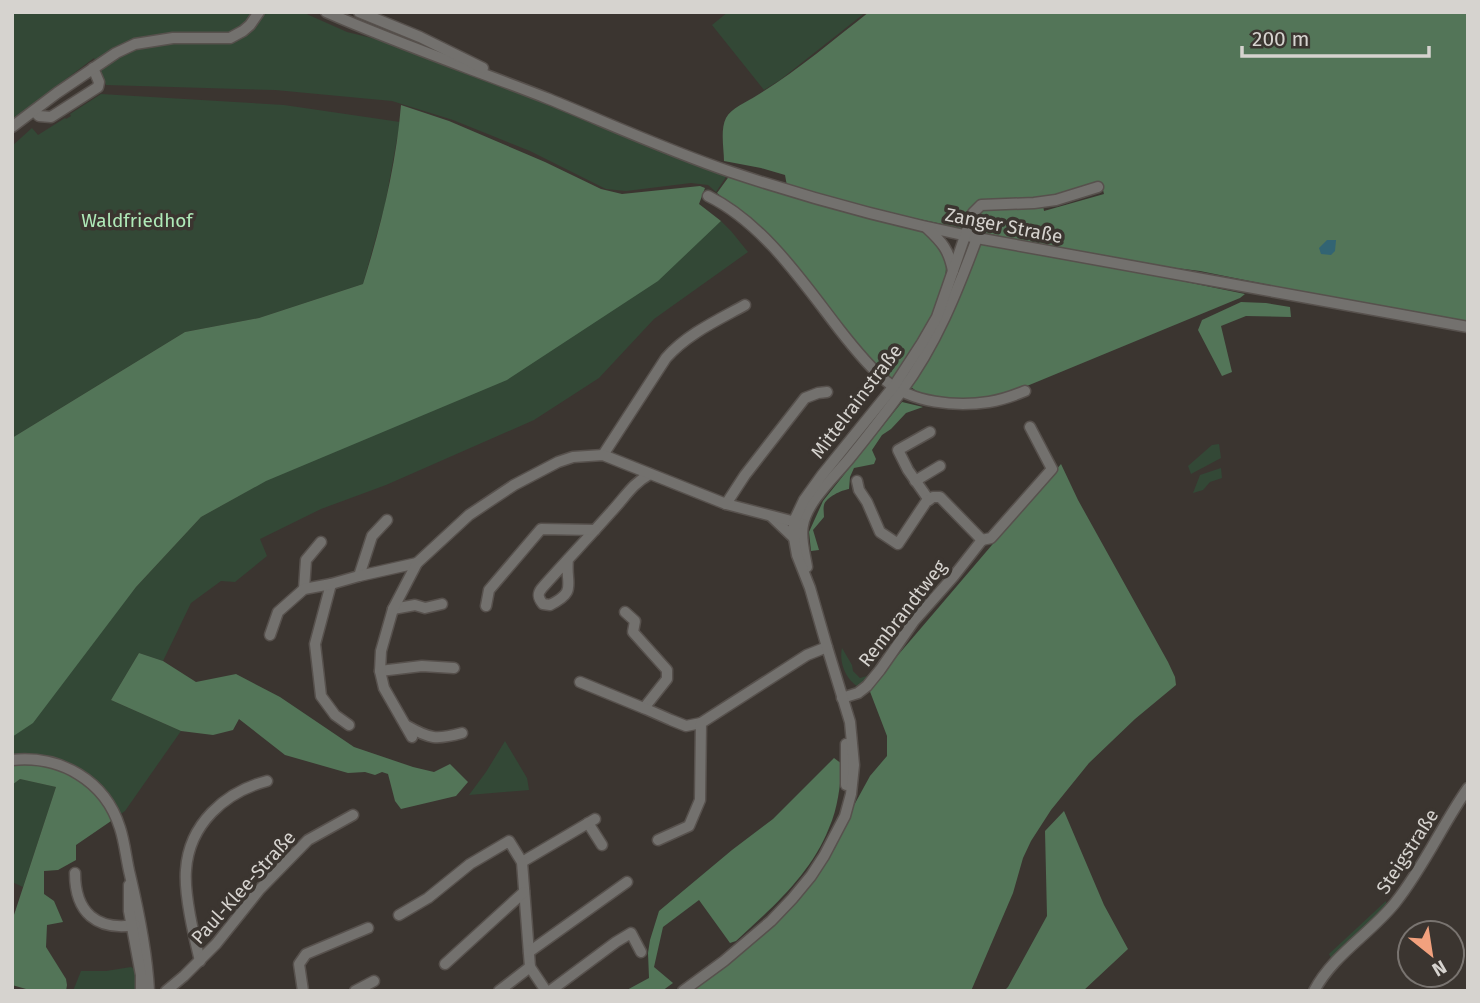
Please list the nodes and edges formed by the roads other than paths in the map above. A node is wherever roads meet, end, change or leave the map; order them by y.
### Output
1 (326, 12) edge
2 (359, 12) edge
3 (257, 13) edge
4 (93, 68) junction
5 (550, 100) junction
6 (34, 111) junction
7 (12, 127) edge
8 (1098, 187) dead end
9 (708, 196) dead end
10 (927, 228) junction
11 (965, 236) junction
12 (977, 238) junction
13 (953, 271) junction
14 (746, 304) dead end
15 (1468, 327) edge
16 (898, 389) junction
17 (1025, 391) dead end
18 (827, 392) dead end
19 (1030, 427) dead end
20 (930, 432) dead end
21 (603, 455) junction
22 (940, 466) dead end
23 (650, 474) junction
24 (857, 481) dead end
25 (915, 481) junction
26 (804, 500) junction
27 (929, 500) junction
28 (726, 505) junction
29 (775, 518) junction
30 (387, 520) dead end
31 (798, 523) junction
32 (595, 530) junction
33 (794, 538) junction
34 (982, 540) junction
35 (321, 542) dead end
36 (568, 559) junction
37 (417, 563) junction
38 (359, 576) junction
39 (331, 584) junction
40 (810, 588) junction
41 (304, 589) junction
42 (442, 604) dead end
43 (486, 606) dead end
44 (393, 609) junction
45 (625, 612) dead end
46 (270, 635) dead end
47 (827, 648) junction
48 (454, 668) dead end
49 (380, 671) junction
50 (580, 682) dead end
51 (842, 698) junction
52 (644, 708) junction
53 (701, 723) junction
54 (349, 725) dead end
55 (407, 726) junction
56 (462, 733) dead end
57 (412, 737) dead end
58 (12, 760) edge
59 (267, 780) dead end
60 (1468, 788) edge
61 (353, 815) dead end
62 (658, 840) dead end
63 (602, 845) dead end
64 (522, 863) junction
65 (75, 873) dead end
66 (627, 882) dead end
67 (524, 892) junction
68 (400, 915) dead end
69 (136, 925) junction
70 (369, 928) dead end
71 (529, 952) junction
72 (641, 952) dead end
73 (200, 961) junction
74 (444, 964) dead end
75 (530, 967) junction
76 (374, 981) dead end
77 (300, 989) edge
78 (141, 991) edge
79 (149, 991) edge
80 (166, 991) edge
81 (355, 991) edge
82 (499, 991) edge
83 (548, 991) edge
84 (683, 991) edge
85 (1314, 991) edge

1 - 5 street, Zanger Straße
2 - 5 street, Zanger Straße
3 - 4 street
4 - 6 street
4 - 6 street
5 - 10 street, Zanger Straße
6 - 7 street
8 - 11 street, Mittelrainstraße
9 - 16 street
10 - 11 street, Zanger Straße
10 - 13 street
11 - 12 street, Zanger Straße
11 - 13 street, Mittelrainstraße
12 - 15 street, Zanger Straße
12 - 16 street, Mittelrainstraße
13 - 16 street, Mittelrainstraße
14 - 21 street
16 - 17 street
16 - 26 street, Mittelrainstraße
16 - 31 street, Mittelrainstraße
18 - 28 street
19 - 34 street, Rembrandtweg
20 - 25 street
21 - 23 street
21 - 37 street
22 - 25 street
23 - 28 street
23 - 32 street
24 - 27 street
25 - 27 street
26 - 29 street
26 - 31 street, Mittelrainstraße
27 - 34 street
28 - 29 street
29 - 31 street
29 - 33 street
30 - 38 street
31 - 33 street, Mittelrainstraße
31 - 40 street, Mittelrainstraße
32 - 36 street
32 - 43 street
33 - 40 street, Mittelrainstraße
34 - 51 street, Rembrandtweg
35 - 41 street
36 - 36 street
37 - 38 street
37 - 44 street
38 - 39 street
39 - 41 street
39 - 54 street
40 - 47 street, Mittelrainstraße
41 - 46 street
42 - 44 street
44 - 49 street
45 - 52 street
47 - 51 street, Mittelrainstraße
47 - 53 street
48 - 49 street
49 - 55 street
50 - 52 street
51 - 84 street, Mittelrainstraße
52 - 53 street
53 - 62 street
55 - 56 street
55 - 57 street
58 - 69 street
59 - 73 street
60 - 85 street, Steigstraße
61 - 73 street, Paul-Klee-Straße
63 - 64 street
64 - 67 street
64 - 68 street
65 - 69 street
66 - 71 street
67 - 71 street
67 - 74 street
69 - 78 street
69 - 79 street
70 - 77 street
71 - 75 street
72 - 83 street
73 - 80 street, Paul-Klee-Straße
75 - 82 street
75 - 83 street
76 - 81 street

